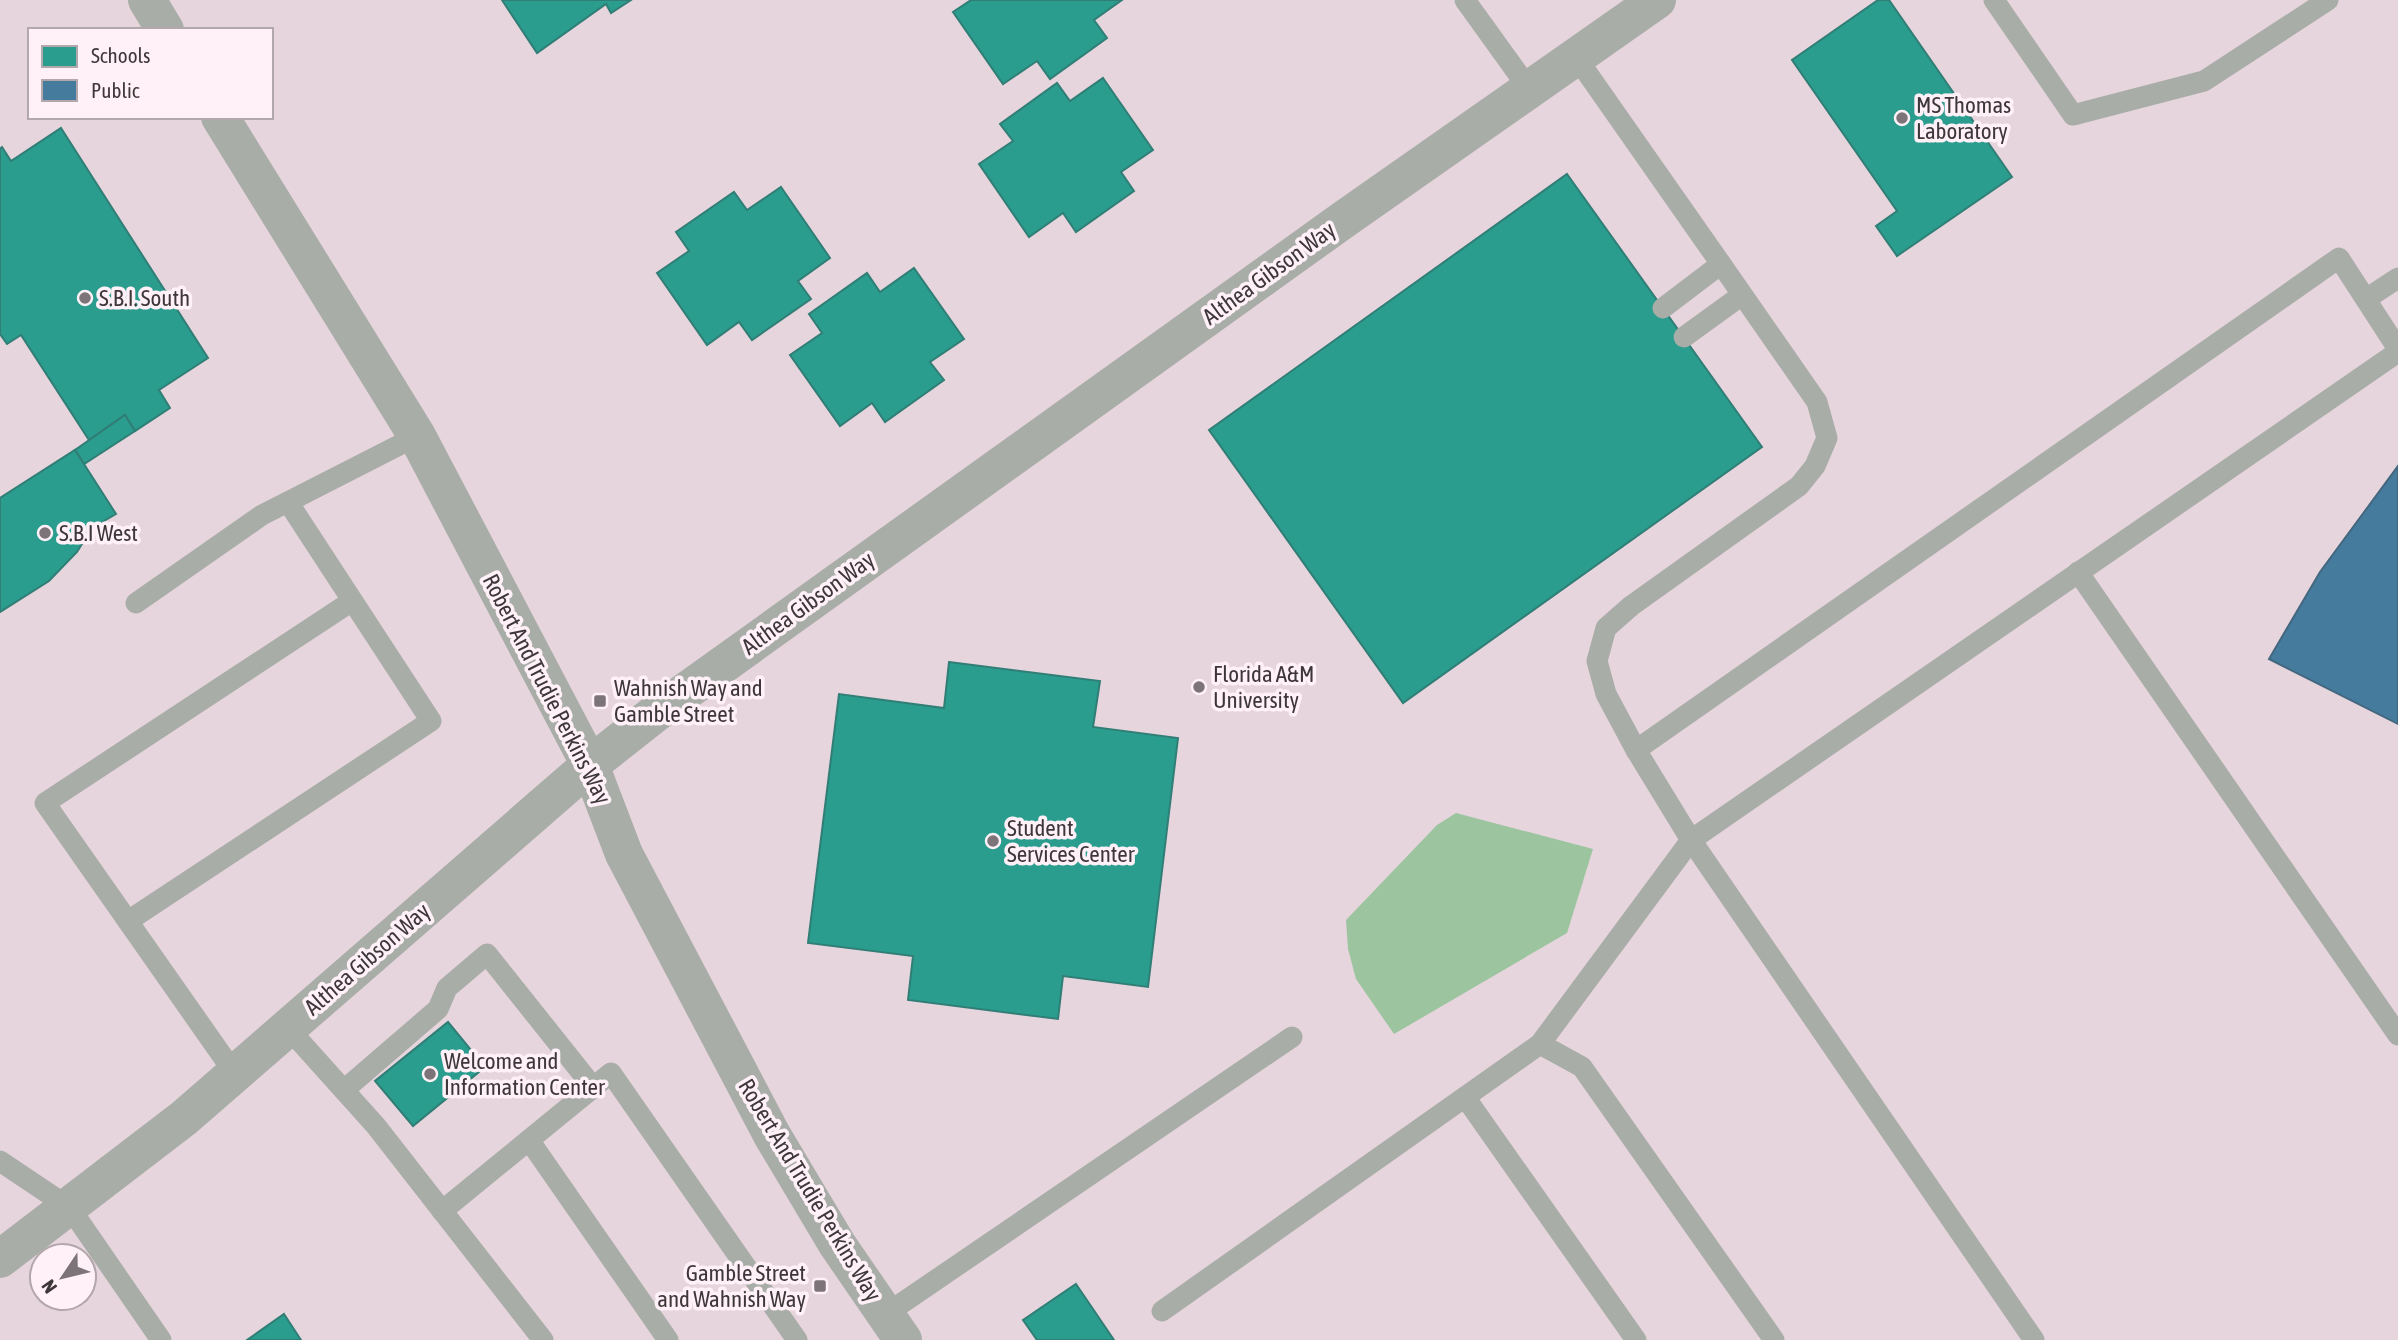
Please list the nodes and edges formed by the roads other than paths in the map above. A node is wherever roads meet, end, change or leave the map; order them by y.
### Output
1 (147, 0) edge
2 (1465, 0) edge
3 (1657, 0) edge
4 (1994, 0) edge
5 (2328, 0) edge
6 (164, 28) edge
7 (1576, 57) junction
8 (1529, 89) junction
9 (221, 119) edge
10 (1721, 264) junction
11 (2398, 278) edge
12 (1742, 295) junction
13 (2366, 299) junction
14 (1663, 308) dead end
15 (1684, 337) dead end
16 (2398, 350) edge
17 (417, 436) junction
18 (288, 502) junction
19 (2078, 572) junction
20 (352, 601) junction
21 (136, 603) dead end
22 (1636, 750) junction
23 (590, 765) junction
24 (1691, 840) junction
25 (128, 921) junction
26 (288, 1028) junction
27 (2398, 1035) edge
28 (1292, 1037) dead end
29 (1540, 1044) junction
30 (235, 1074) junction
31 (593, 1087) junction
32 (344, 1090) junction
33 (1465, 1097) junction
34 (529, 1140) junction
35 (0, 1161) edge
36 (70, 1208) junction
37 (442, 1211) junction
38 (0, 1259) edge
39 (1162, 1311) dead end
40 (894, 1327) edge
41 (161, 1340) edge
42 (543, 1340) edge
43 (668, 1340) edge
44 (797, 1340) edge
45 (1636, 1340) edge
46 (1774, 1340) edge
47 (2034, 1340) edge

1 - 6 street
2 - 8 lane
3 - 7 street, Althea Gibson Way
4 - 5 lane
7 - 8 street, Althea Gibson Way
7 - 10 lane
8 - 23 street, Althea Gibson Way
9 - 17 street, Robert And Trudie Perkins Way
10 - 12 lane
10 - 14 lane
11 - 13 lane
12 - 15 lane
12 - 22 lane
13 - 16 lane
13 - 22 lane
16 - 19 lane
17 - 18 lane
17 - 23 street, Robert And Trudie Perkins Way
18 - 20 lane
18 - 21 lane
19 - 24 lane
19 - 27 lane
20 - 25 lane
20 - 25 lane
22 - 24 lane
23 - 26 street, Althea Gibson Way
23 - 40 street, Robert And Trudie Perkins Way
24 - 29 lane
24 - 47 lane
25 - 30 lane
26 - 30 street, Althea Gibson Way
26 - 32 lane
28 - 40 lane
29 - 33 lane
29 - 46 lane
30 - 36 street, Althea Gibson Way
31 - 32 lane
31 - 34 lane
31 - 44 lane
32 - 37 lane
33 - 39 lane
33 - 45 lane
34 - 37 lane
34 - 43 lane
35 - 36 lane
36 - 38 street, Althea Gibson Way
36 - 41 lane
37 - 42 lane

